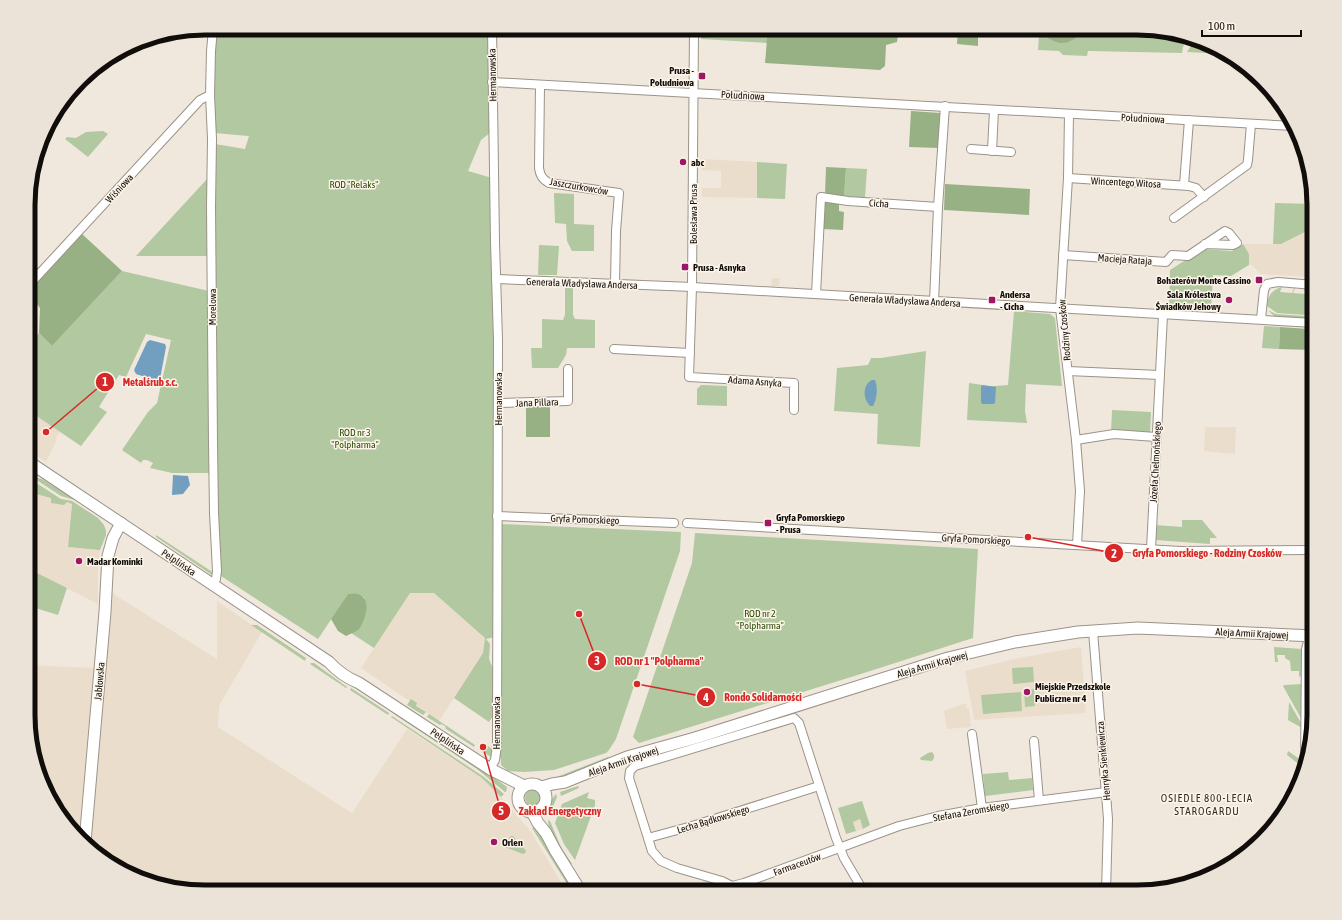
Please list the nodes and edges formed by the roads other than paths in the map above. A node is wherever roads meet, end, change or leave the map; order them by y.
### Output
1 (212, 35) edge
2 (492, 35) edge
3 (694, 35) edge
4 (492, 82) junction
5 (540, 85) junction
6 (693, 92) junction
7 (210, 95) junction
8 (945, 106) junction
9 (994, 110) junction
10 (1069, 114) junction
11 (1189, 120) junction
12 (1251, 124) junction
13 (1287, 126) edge
14 (972, 150) dead end
15 (992, 151) junction
16 (1011, 152) dead end
17 (1068, 178) junction
18 (1184, 185) junction
19 (1204, 197) junction
20 (938, 207) junction
21 (1174, 218) dead end
22 (1205, 244) dead end
23 (1063, 255) junction
24 (496, 279) junction
25 (35, 280) edge
26 (615, 284) junction
27 (1307, 284) edge
28 (692, 287) junction
29 (816, 294) junction
30 (934, 302) junction
31 (1060, 308) junction
32 (1163, 315) junction
33 (1261, 319) junction
34 (1307, 322) edge
35 (614, 350) dead end
36 (690, 352) junction
37 (568, 369) dead end
38 (1068, 371) junction
39 (1160, 375) junction
40 (689, 377) joint
41 (498, 403) junction
42 (794, 410) dead end
43 (1156, 437) junction
44 (1076, 440) junction
45 (35, 465) edge
46 (497, 516) junction
47 (121, 523) junction
48 (674, 523) dead end
49 (687, 523) dead end
50 (1077, 545) junction
51 (1151, 549) junction
52 (1307, 550) edge
53 (213, 585) junction
54 (1093, 631) junction
55 (1307, 636) edge
56 (1307, 646) edge
57 (972, 734) dead end
58 (1034, 741) dead end
59 (1305, 741) edge
60 (493, 771) junction
61 (819, 786) junction
62 (521, 790) junction
63 (544, 791) junction
64 (1106, 792) junction
65 (1039, 800) junction
66 (982, 808) junction
67 (537, 811) junction
68 (86, 836) edge
69 (648, 838) junction
70 (840, 848) junction
71 (577, 885) edge
72 (726, 885) edge
73 (741, 885) edge
74 (860, 885) edge
75 (1106, 885) edge

1 - 7 street, Morelowa
2 - 4 street, Hermanowska
3 - 6 street, Bolesława Prusa
4 - 5 street, Południowa
4 - 24 street, Hermanowska
5 - 6 street, Południowa
5 - 26 street, Jaszczurkowców
6 - 8 street, Południowa
6 - 28 street, Bolesława Prusa
7 - 25 street, Wiśniowa
7 - 53 street, Morelowa
8 - 9 street, Południowa
8 - 20 street
9 - 10 street, Południowa
9 - 15 street
10 - 11 street, Południowa
10 - 17 street, Rodziny Czosków
11 - 12 street, Południowa
11 - 18 street
12 - 13 street, Południowa
12 - 19 street
14 - 15 street
15 - 16 street
17 - 18 street, Wincentego Witosa
17 - 23 street, Rodziny Czosków
18 - 19 street, Wincentego Witosa
19 - 21 street
20 - 29 street, Cicha
20 - 30 street
22 - 23 street, Macieja Rataja
23 - 31 street, Rodziny Czosków
24 - 26 street, Generała Władysława Andersa
24 - 41 street, Hermanowska
26 - 28 street, Generała Władysława Andersa
27 - 33 street
28 - 29 street, Generała Władysława Andersa
28 - 36 street, Bolesława Prusa
29 - 30 street, Generała Władysława Andersa
30 - 31 street, Generała Władysława Andersa
31 - 32 street, Generała Władysława Andersa
31 - 38 street, Rodziny Czosków
32 - 33 street, Generała Władysława Andersa
32 - 39 street, Józefa Chełmońskiego
33 - 34 street, Generała Władysława Andersa
35 - 36 street
36 - 40 street, Bolesława Prusa
37 - 41 street, Jana Pillara
38 - 39 street
38 - 44 street, Rodziny Czosków
39 - 43 street, Józefa Chełmońskiego
40 - 42 street, Adama Asnyka
41 - 46 street, Hermanowska
43 - 44 street
43 - 51 street, Józefa Chełmońskiego
44 - 50 street, Rodziny Czosków
45 - 47 main road, Pelplińska
46 - 48 street, Gryfa Pomorskiego
46 - 60 street, Hermanowska
47 - 53 main road, Pelplińska
47 - 68 main road, Jabłowska
49 - 50 street, Gryfa Pomorskiego
50 - 51 street, Gryfa Pomorskiego
51 - 52 street, Gryfa Pomorskiego
53 - 60 main road, Pelplińska
54 - 55 main road, Aleja Armii Krajowej
54 - 63 main road, Aleja Armii Krajowej
54 - 64 street, Henryka Sienkiewicza
56 - 59 street
57 - 66 street
58 - 65 street
60 - 62 main road, Pelplińska
61 - 69 street, Lecha Bądkowskiego
61 - 69 street, Aleja Armii Krajowej
61 - 70 street
62 - 63 main road
62 - 67 main road
63 - 67 main road
64 - 65 street, Stefana Żeromskiego
64 - 75 street, Henryka Sienkiewicza
65 - 66 street, Stefana Żeromskiego
66 - 70 street, Stefana Żeromskiego
67 - 71 main road
69 - 72 street, Farmaceutów
70 - 73 street, Farmaceutów
70 - 74 street

